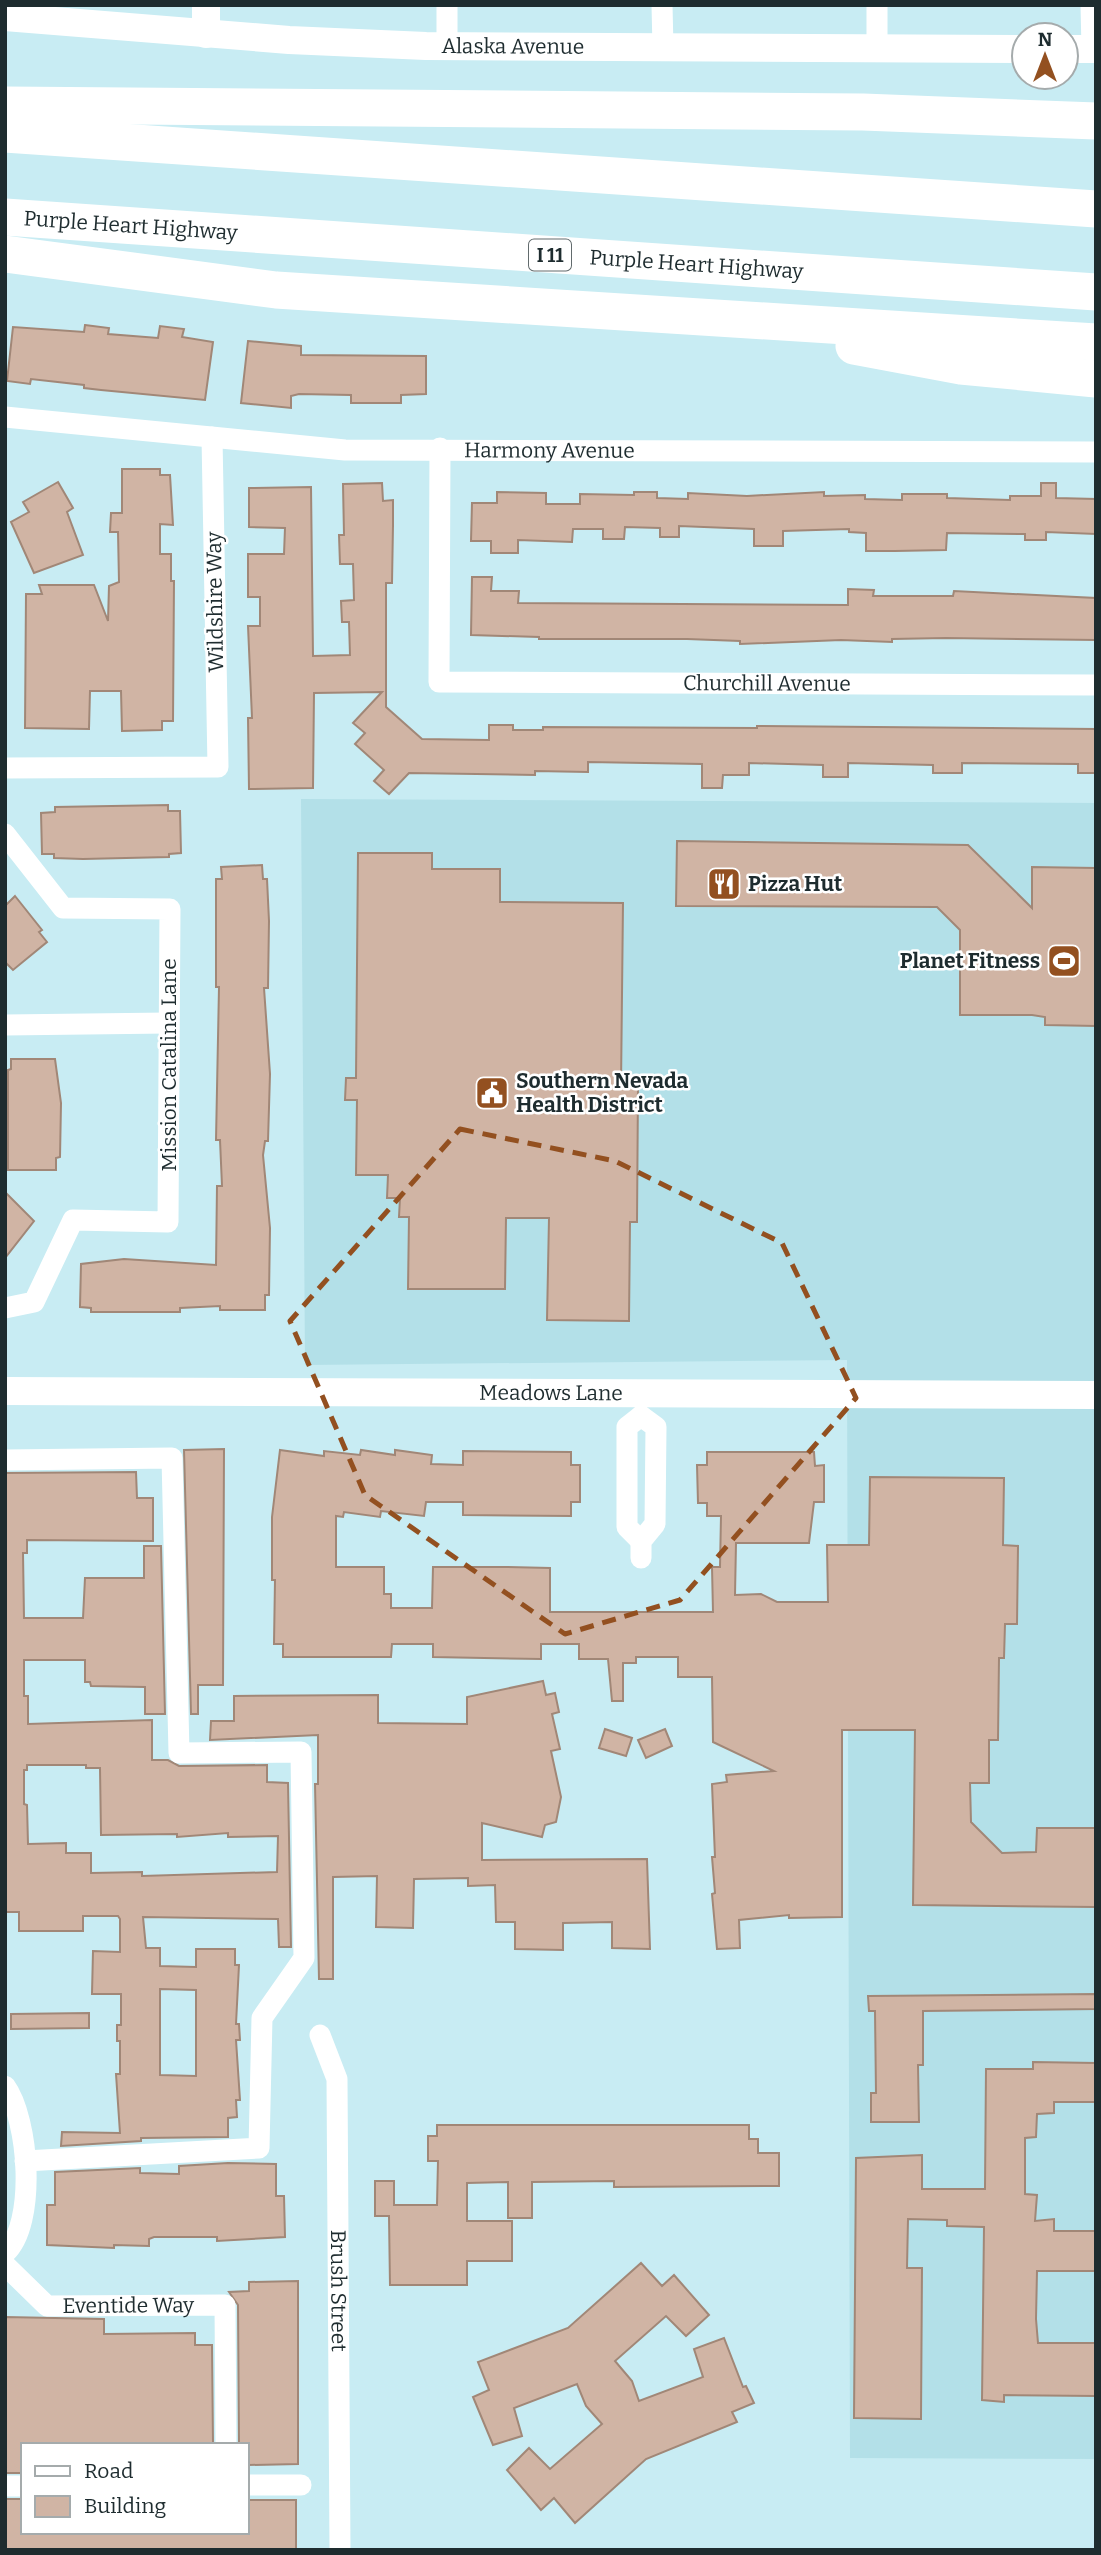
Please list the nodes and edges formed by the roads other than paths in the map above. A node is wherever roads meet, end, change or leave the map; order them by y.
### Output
1 (206, 5) edge
2 (447, 5) edge
3 (662, 5) edge
4 (877, 5) edge
5 (1091, 5) edge
6 (5, 17) edge
7 (206, 34) junction
8 (447, 47) junction
9 (663, 48) junction
10 (877, 49) junction
11 (1010, 49) edge
12 (1084, 49) edge
13 (5, 105) edge
14 (1096, 121) edge
15 (5, 134) edge
16 (1096, 209) edge
17 (5, 217) edge
18 (5, 254) edge
19 (1096, 292) edge
20 (711, 319) junction
21 (1096, 342) edge
22 (1096, 379) edge
23 (5, 417) edge
24 (212, 437) junction
25 (440, 448) junction
26 (1096, 452) edge
27 (1096, 685) edge
28 (5, 768) edge
29 (5, 834) edge
30 (168, 1023) junction
31 (5, 1025) edge
32 (5, 1308) edge
33 (5, 1391) edge
34 (1096, 1395) edge
35 (641, 1405) junction
36 (5, 1460) edge
37 (641, 1549) dead end
38 (320, 2035) dead end
39 (5, 2086) edge
40 (25, 2161) junction
41 (5, 2253) edge
42 (5, 2264) edge
43 (226, 2443) edge
44 (248, 2485) edge
45 (301, 2486) dead end
46 (340, 2550) edge

1 - 7 street
2 - 8 street
3 - 9 street
4 - 10 street
5 - 12 street
6 - 7 street, Alaska Avenue
7 - 8 street, Alaska Avenue
8 - 9 street, Alaska Avenue
9 - 10 street, Alaska Avenue
10 - 11 street, Alaska Avenue
13 - 14 highway
15 - 16 highway
17 - 19 highway, Purple Heart Highway / I 11
18 - 20 highway
20 - 21 highway
20 - 22 highway
23 - 24 street, Harmony Avenue
24 - 25 street, Harmony Avenue
24 - 28 street, Wildshire Way
25 - 26 street, Harmony Avenue
25 - 27 street, Churchill Avenue
29 - 30 street, Mission Catalina Lane
30 - 31 street
30 - 32 street, Mission Catalina Lane
33 - 35 street, Meadows Lane
34 - 35 street, Meadows Lane
35 - 37 street
36 - 40 street
38 - 46 street, Brush Street
39 - 40 street
40 - 41 street
42 - 43 street, Eventide Way
44 - 45 street

